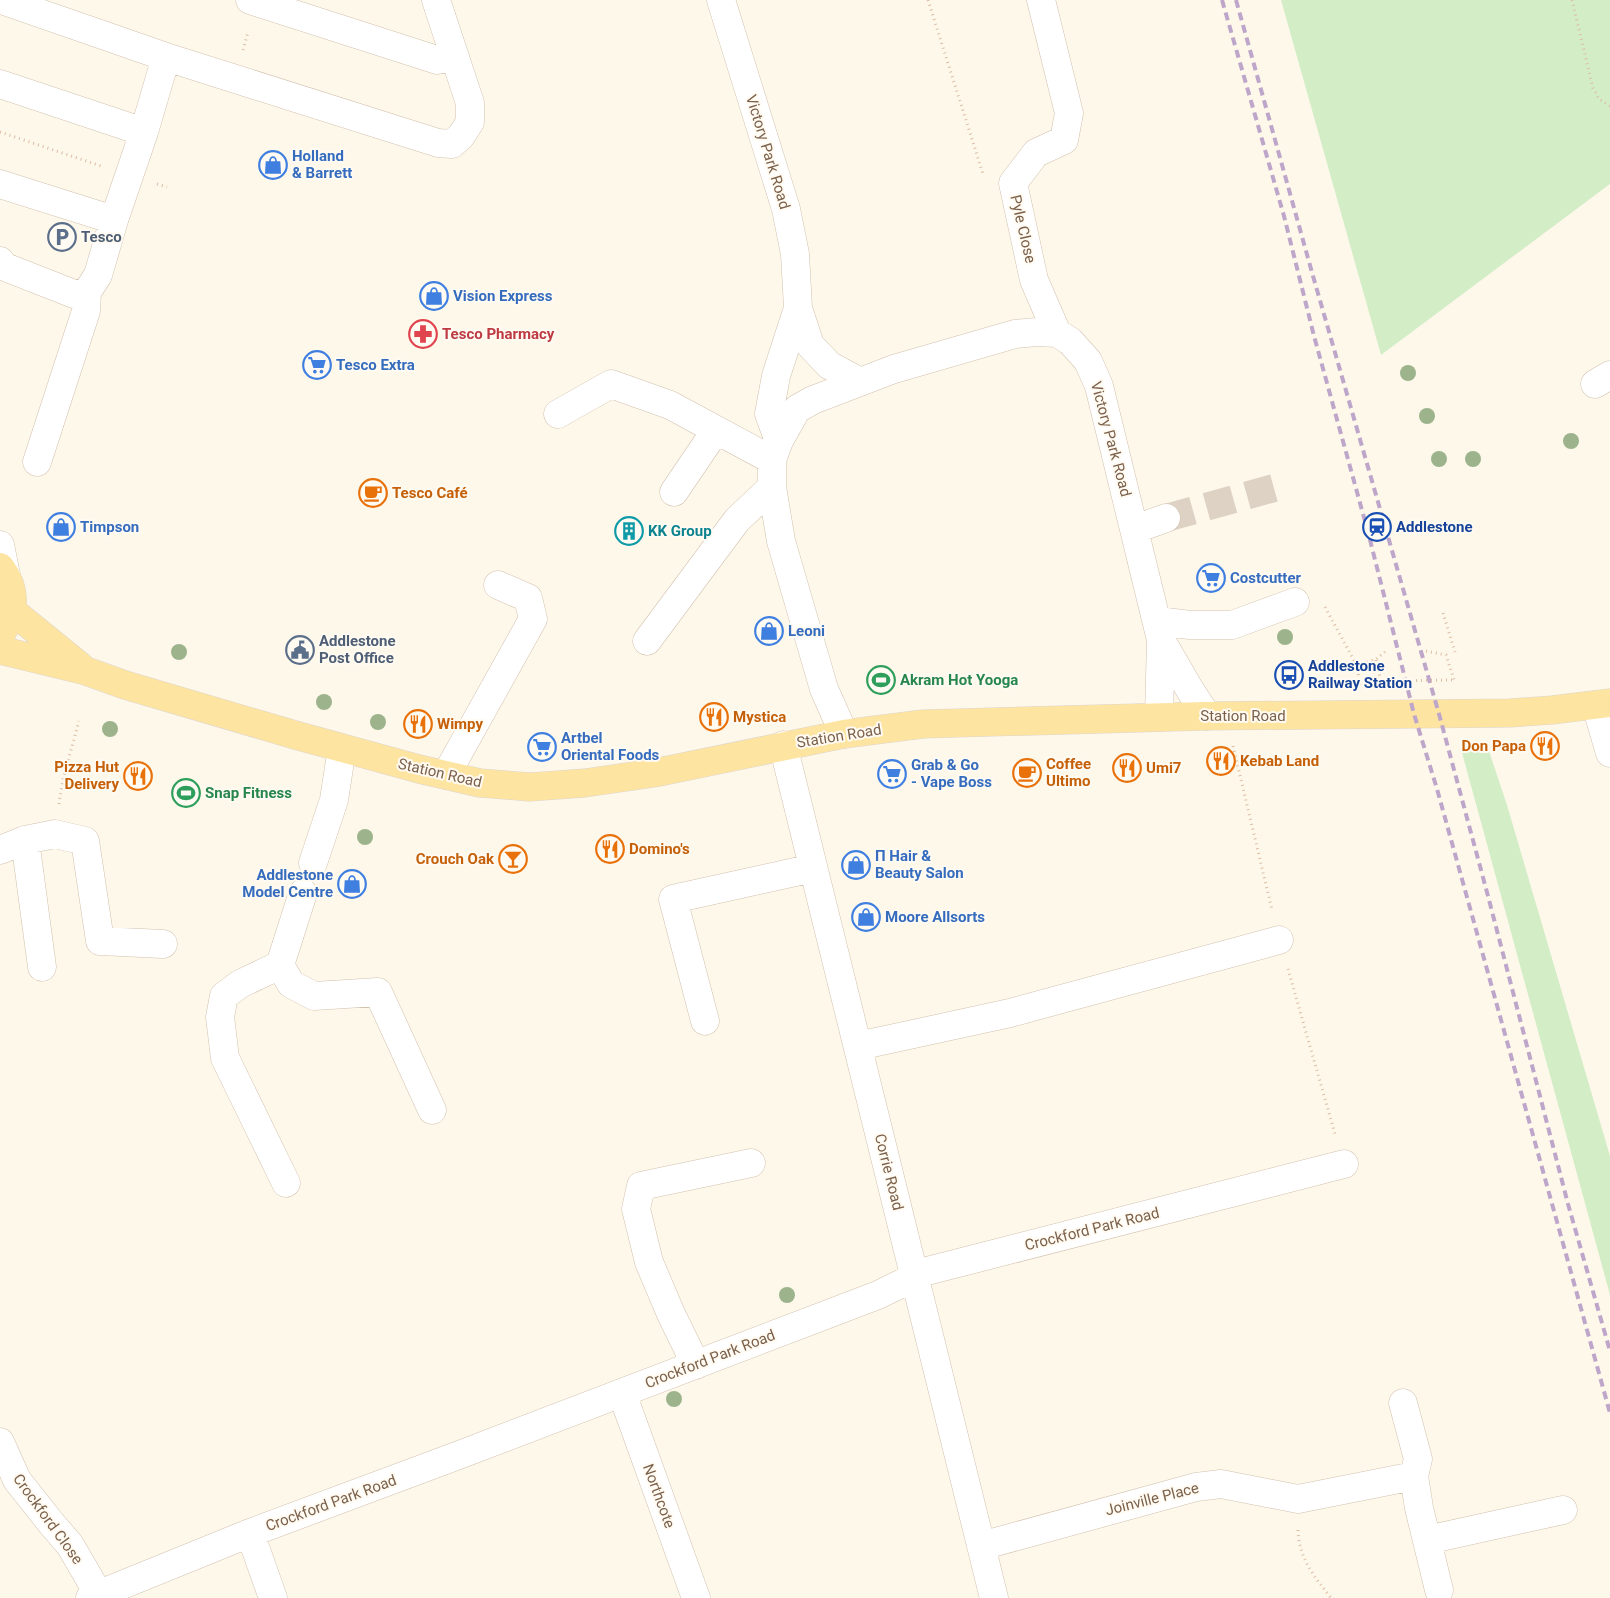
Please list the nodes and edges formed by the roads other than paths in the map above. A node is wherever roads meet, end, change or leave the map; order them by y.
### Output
1 (2, 0) edge
2 (250, 0) edge
3 (436, 0) edge
4 (721, 0) edge
5 (1041, 0) edge
6 (166, 57) junction
7 (455, 57) junction
8 (0, 84) edge
9 (144, 132) junction
10 (0, 184) edge
11 (114, 220) junction
12 (0, 261) edge
13 (87, 292) junction
14 (798, 308) junction
15 (1057, 334) junction
16 (860, 382) junction
17 (558, 414) dead end
18 (716, 430) junction
19 (776, 451) junction
20 (36, 462) dead end
21 (772, 487) junction
22 (674, 492) dead end
23 (1166, 518) tunnel mouth
24 (1135, 529) junction
25 (0, 545) edge
26 (3, 571) edge
27 (498, 585) dead end
28 (1295, 602) road end
29 (11, 610) junction
30 (1160, 631) junction
31 (0, 636) edge
32 (648, 641) dead end
33 (0, 650) edge
34 (86, 671) junction
35 (1603, 704) edge
36 (1208, 716) junction
37 (1159, 717) junction
38 (844, 734) junction
39 (783, 746) junction
40 (342, 748) junction
41 (1610, 753) edge
42 (446, 775) junction
43 (25, 840) junction
44 (0, 850) edge
45 (313, 863) dead end
46 (813, 868) junction
47 (303, 894) dead end
48 (1280, 940) dead end
49 (163, 944) dead end
50 (280, 965) junction
51 (42, 967) dead end
52 (705, 1021) dead end
53 (858, 1046) junction
54 (432, 1110) dead end
55 (751, 1163) dead end
56 (1344, 1164) dead end
57 (286, 1183) dead end
58 (915, 1277) junction
59 (696, 1365) junction
60 (622, 1393) junction
61 (1402, 1403) dead end
62 (0, 1442) edge
63 (1414, 1476) junction
64 (1563, 1510) dead end
65 (250, 1533) junction
66 (1426, 1540) junction
67 (980, 1546) junction
68 (1439, 1590) dead end
69 (94, 1597) edge
70 (273, 1598) edge
71 (696, 1598) edge
72 (994, 1598) edge

1 - 6 street
2 - 7 street
3 - 7 street
4 - 14 street, Victory Park Road
5 - 15 street, Pyle Close
6 - 7 street
6 - 9 street
8 - 9 street
9 - 11 street
10 - 11 street
11 - 13 street
12 - 13 street
13 - 20 street
14 - 16 street, Victory Park Road
14 - 19 street, Victory Park Road
15 - 16 street, Victory Park Road
15 - 24 street, Victory Park Road
16 - 19 street, Victory Park Road
17 - 18 street
18 - 19 street
18 - 22 street
19 - 21 street, Victory Park Road
21 - 32 street
21 - 38 street, Victory Park Road
23 - 24 street
24 - 30 street, Victory Park Road
25 - 26 street
26 - 29 main road
27 - 42 street
28 - 30 street
29 - 31 main road
29 - 34 main road, Station Road
30 - 36 street, Victory Park Road
30 - 37 street, Victory Park Road
33 - 34 main road, Station Road
34 - 40 main road, Station Road
35 - 36 main road, Station Road
35 - 41 street
36 - 37 main road, Station Road
37 - 38 main road, Station Road
38 - 39 main road, Station Road
39 - 42 main road, Station Road
39 - 46 street, Corrie Road
40 - 42 main road, Station Road
40 - 45 street
43 - 44 street
43 - 49 street
43 - 51 street
46 - 52 street
46 - 53 street, Corrie Road
47 - 50 street
48 - 53 street
50 - 54 street
50 - 57 street
53 - 58 street, Corrie Road
55 - 59 street
56 - 58 street, Crockford Park Road
58 - 59 street, Crockford Park Road
58 - 67 street, Corrie Road
59 - 60 street, Crockford Park Road
60 - 65 street, Crockford Park Road
60 - 71 street, Northcote
61 - 63 street
62 - 69 street, Crockford Close
63 - 66 street
63 - 67 street, Joinville Place
64 - 66 street
65 - 69 street, Crockford Park Road
65 - 70 street
66 - 68 street
67 - 72 street, Corrie Road

